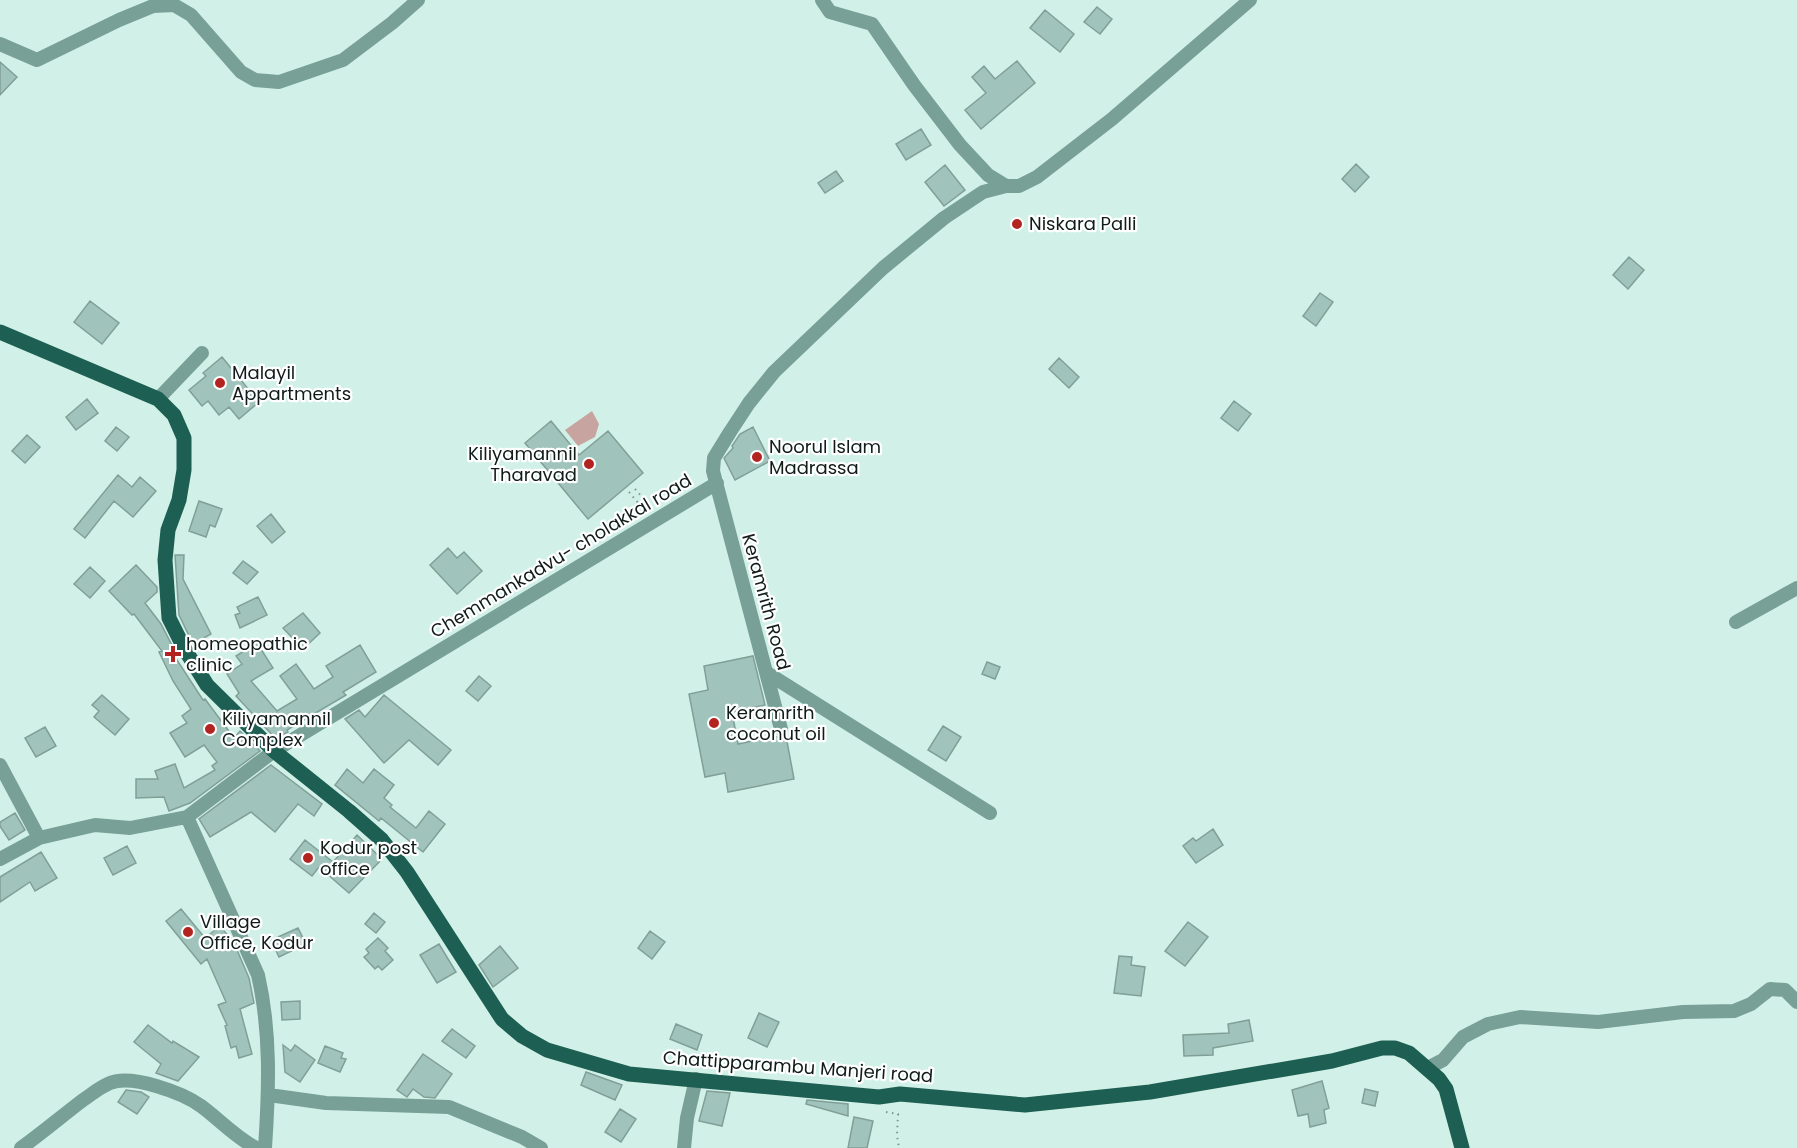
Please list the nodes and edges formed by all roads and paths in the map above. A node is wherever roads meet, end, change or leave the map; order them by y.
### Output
1 (418, 0) edge
2 (822, 0) edge
3 (1250, 0) edge
4 (0, 44) edge
5 (1006, 186) junction
6 (0, 333) edge
7 (202, 352) dead end
8 (158, 399) junction
9 (717, 483) junction
10 (635, 489) dead end
11 (629, 492) dead end
12 (656, 519) junction
13 (1797, 588) edge
14 (1736, 622) dead end
15 (767, 673) junction
16 (782, 729) dead end
17 (274, 751) junction
18 (0, 765) edge
19 (990, 813) dead end
20 (187, 817) junction
21 (39, 838) junction
22 (0, 859) edge
23 (1797, 1002) edge
24 (1428, 1068) junction
25 (696, 1079) junction
26 (269, 1095) junction
27 (874, 1096) junction
28 (21, 1148) edge
29 (256, 1148) edge
30 (265, 1148) edge
31 (541, 1148) edge
32 (684, 1148) edge
33 (899, 1148) edge
34 (1462, 1148) edge

1 - 4 street
2 - 5 street
3 - 5 street, Chemmankadvu- cholakkal road
5 - 9 street, Chemmankadvu- cholakkal road
6 - 8 main road, Chattipparambu Manjeri road
7 - 8 street
8 - 17 main road, Chattipparambu Manjeri road
9 - 12 street, Chemmankadvu- cholakkal road
9 - 15 street, Keramrith Road
10 - 12 path
11 - 12 path
12 - 17 street, Chemmankadvu- cholakkal road
13 - 14 street
15 - 16 street, Keramrith Road
15 - 19 street
17 - 20 street, Chemmankadvu- cholakkal road
17 - 25 main road, Chattipparambu Manjeri road
18 - 21 street
20 - 21 street
20 - 26 street
21 - 22 street
23 - 24 street
24 - 27 main road, Chattipparambu Manjeri road
24 - 34 main road, Chattipparambu Manjeri road
25 - 27 main road, Chattipparambu Manjeri road
25 - 32 street
26 - 30 street
26 - 31 street
27 - 33 path
28 - 29 street

